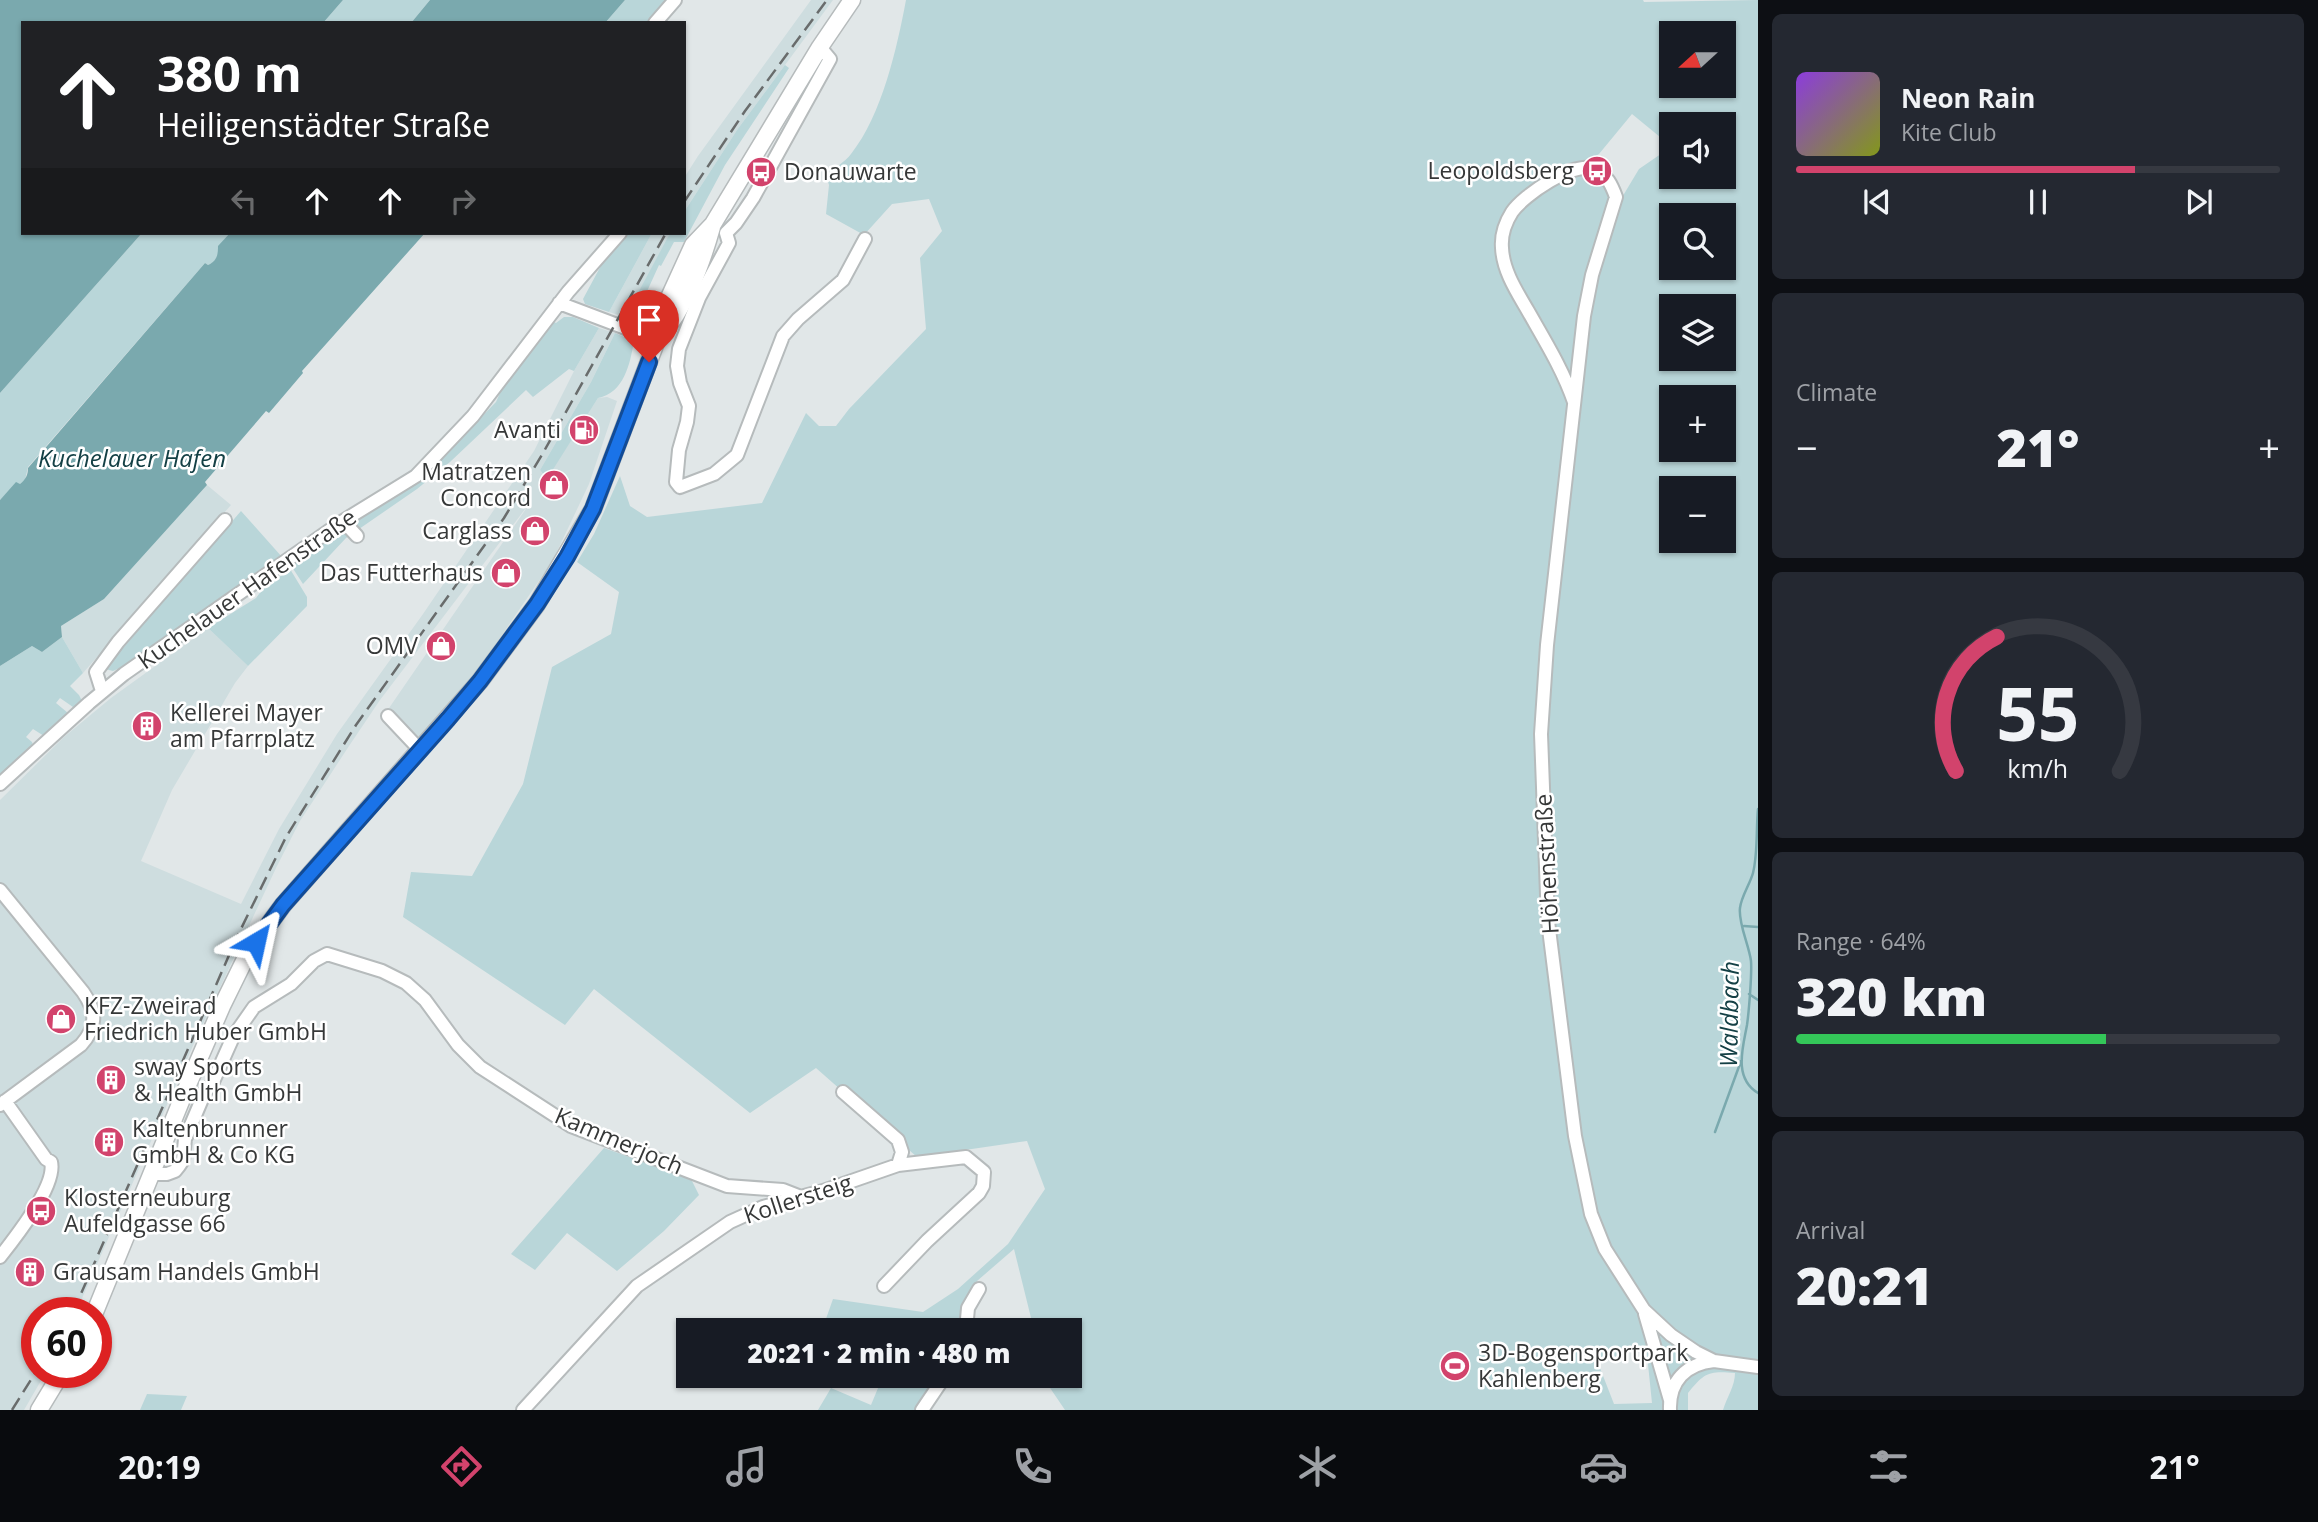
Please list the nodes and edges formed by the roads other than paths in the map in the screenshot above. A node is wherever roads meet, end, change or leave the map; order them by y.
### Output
1 (675, 0) edge
2 (852, 0) edge
3 (657, 21) edge
4 (719, 229) junction
5 (618, 235) edge
6 (865, 239) dead end
7 (559, 303) junction
8 (657, 340) junction
9 (1574, 402) junction
10 (225, 520) dead end
11 (342, 521) junction
12 (357, 536) dead end
13 (102, 691) junction
14 (388, 716) dead end
15 (421, 750) junction
16 (0, 784) edge
17 (0, 890) edge
18 (843, 1092) dead end
19 (3, 1103) edge
20 (898, 1165) junction
21 (152, 1174) junction
22 (801, 1196) junction
23 (0, 1257) edge
24 (884, 1286) dead end
25 (979, 1289) dead end
26 (101, 1297) edge
27 (1644, 1310) junction
28 (967, 1318) edge
29 (1714, 1361) junction
30 (1758, 1367) edge
31 (52, 1388) edge
32 (937, 1388) edge
33 (1670, 1405) edge
34 (39, 1410) edge
35 (523, 1410) edge
36 (922, 1410) edge

1 - 3 street
2 - 4 main road
4 - 6 street
4 - 8 main road
5 - 7 street, Kuchelauer Hafenstraße
7 - 8 street
7 - 11 street, Kuchelauer Hafenstraße
8 - 15 main road
9 - 9 street, Höhenstraße
9 - 27 street, Höhenstraße
10 - 13 street
11 - 12 street
11 - 13 street, Kuchelauer Hafenstraße
13 - 16 street, Kuchelauer Hafenstraße
14 - 15 street
15 - 21 main road
17 - 19 street
18 - 20 street
19 - 23 street
20 - 22 street, Kollersteig
20 - 24 street, Kollersteig
21 - 22 street, Kammerjoch
21 - 26 main road
22 - 35 street, Kollersteig
25 - 28 street
27 - 29 street, Höhenstraße
27 - 33 street, Höhenstraße
29 - 30 street, Höhenstraße
29 - 33 street, Höhenstraße
31 - 34 main road
32 - 36 street

